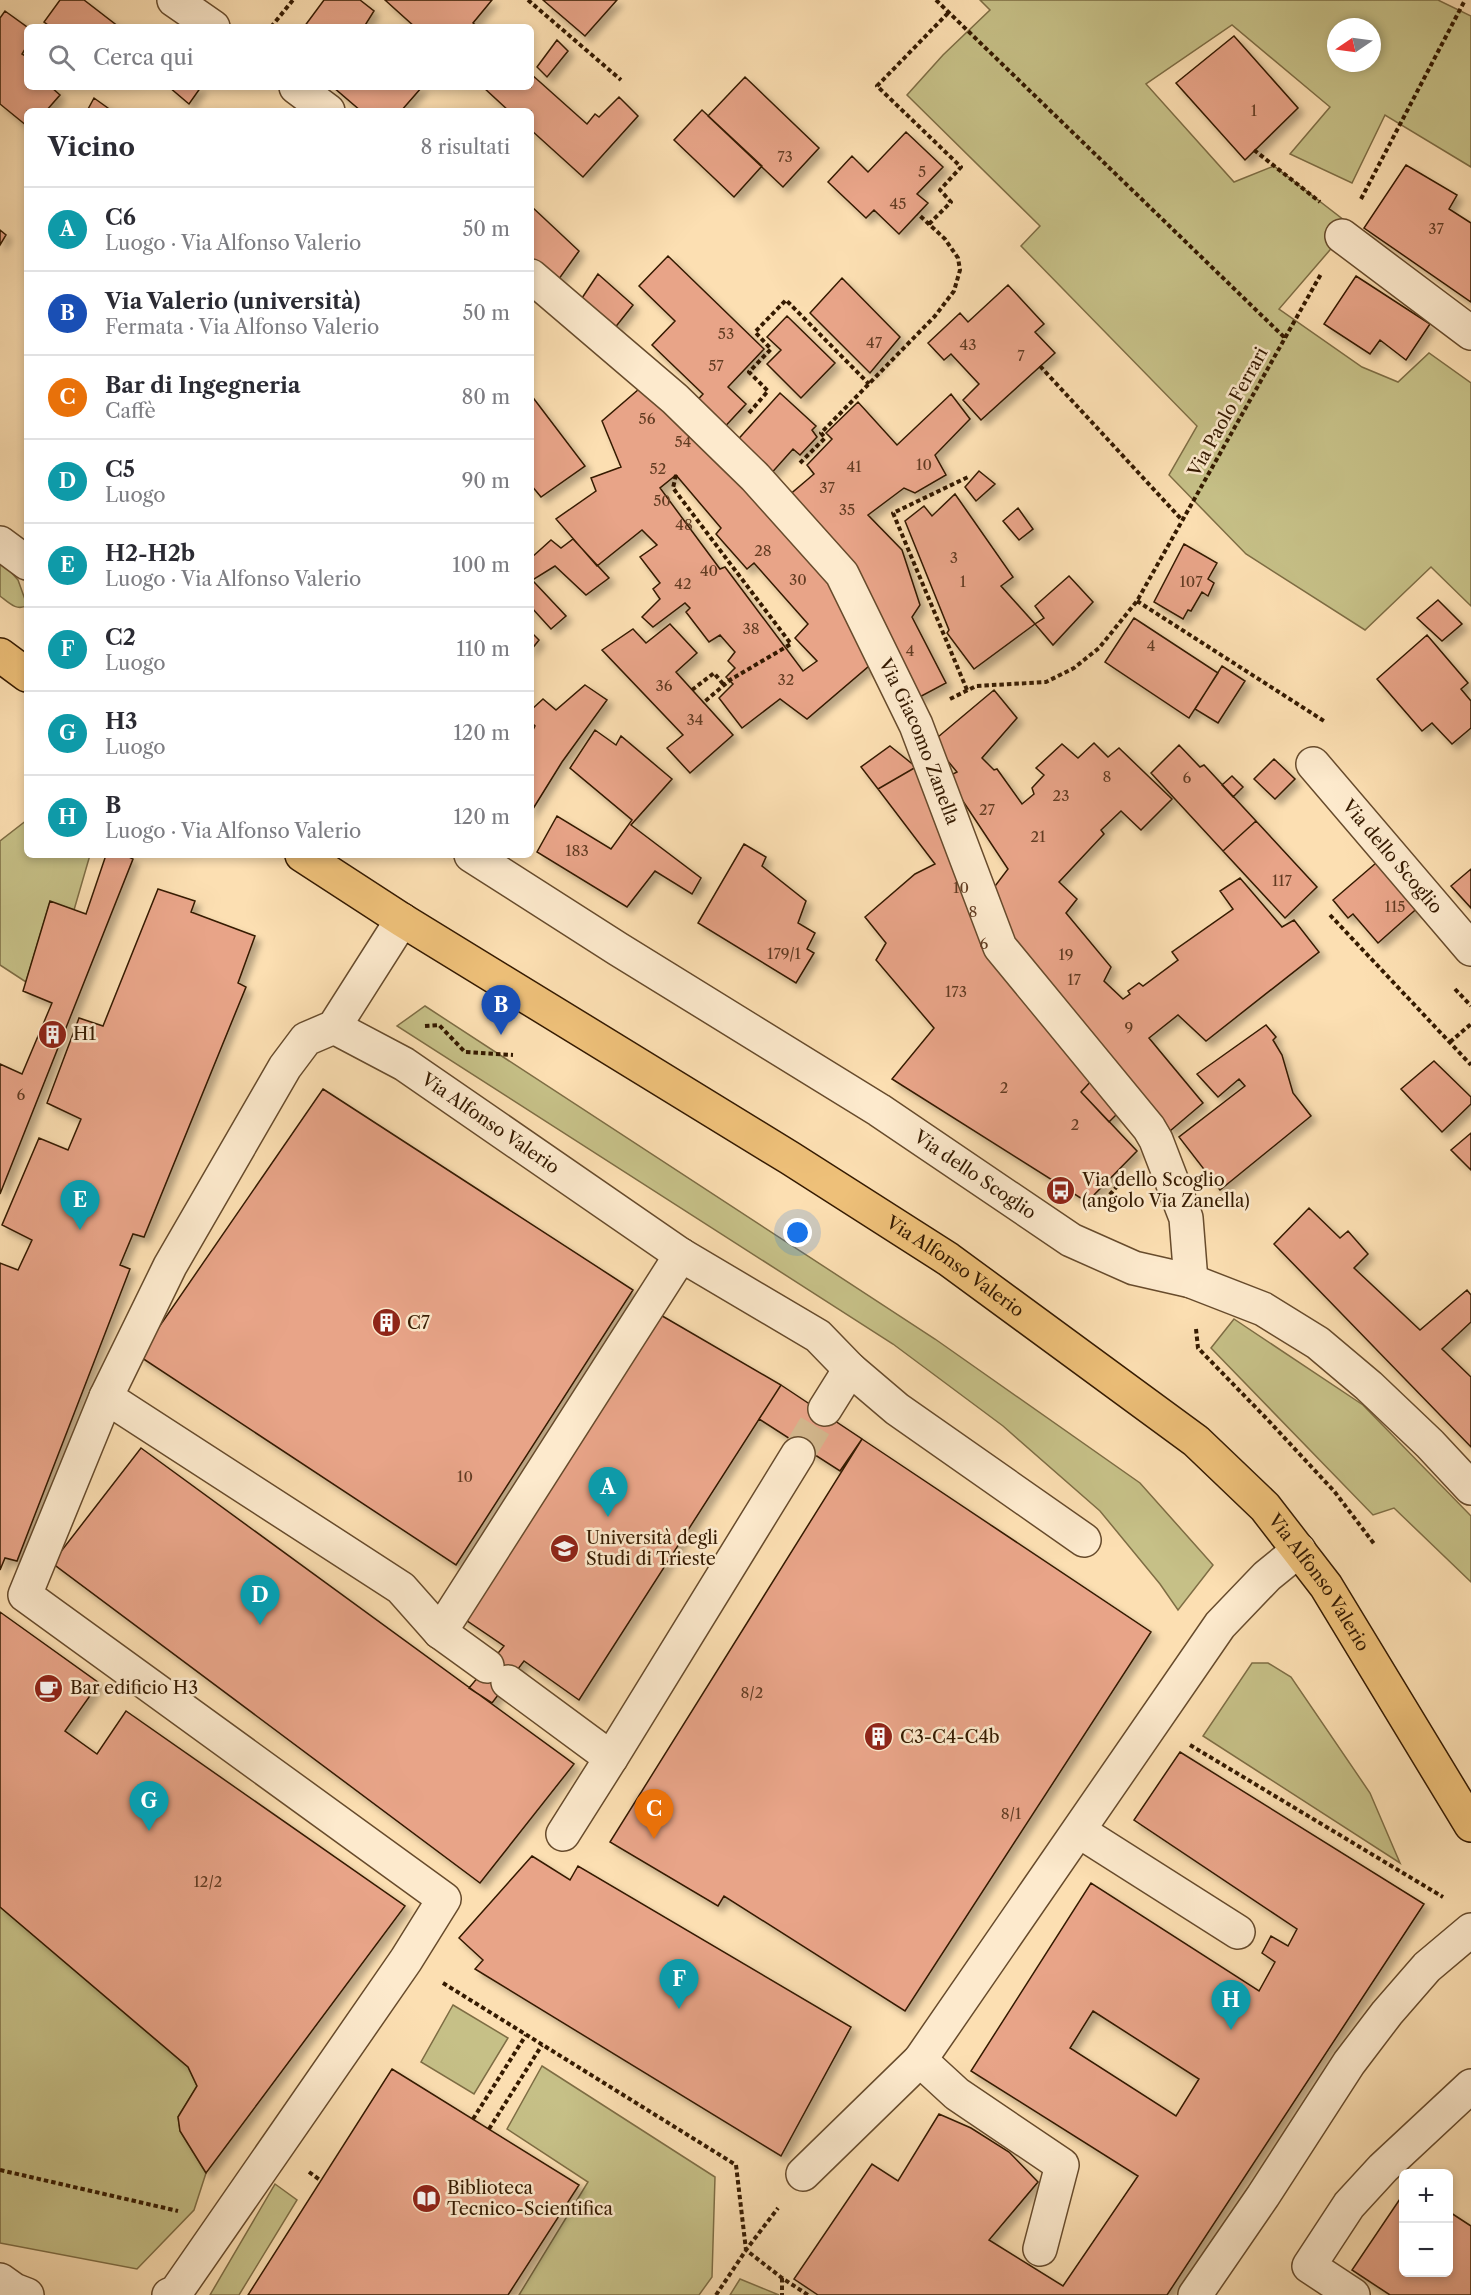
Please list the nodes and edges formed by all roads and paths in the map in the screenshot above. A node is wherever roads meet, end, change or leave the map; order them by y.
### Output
1 (174, 0) edge
2 (293, 0) edge
3 (528, 0) edge
4 (936, 0) edge
5 (1466, 0) edge
6 (949, 12) junction
7 (209, 24) edge
8 (273, 24) edge
9 (621, 80) dead end
10 (300, 90) edge
11 (324, 108) edge
12 (1254, 150) dead end
13 (918, 214) dead end
14 (929, 224) junction
15 (1345, 230) junction
16 (534, 279) edge
17 (1471, 333) edge
18 (1285, 338) junction
19 (1040, 366) dead end
20 (869, 384) junction
21 (721, 444) junction
22 (676, 475) dead end
23 (968, 477) dead end
24 (770, 494) junction
25 (1182, 520) junction
26 (0, 543) edge
27 (24, 561) edge
28 (1137, 601) junction
29 (724, 685) junction
30 (692, 690) dead end
31 (967, 690) junction
32 (704, 703) dead end
33 (916, 725) junction
34 (1313, 764) joint
35 (307, 858) edge
36 (476, 858) edge
37 (1330, 915) dead end
38 (402, 920) junction
39 (1471, 950) edge
40 (1471, 1024) edge
41 (420, 1026) dead end
42 (334, 1027) junction
43 (1450, 1042) junction
44 (513, 1055) dead end
45 (1471, 1065) edge
46 (681, 1255) junction
47 (1191, 1281) junction
48 (1198, 1348) dead end
49 (850, 1369) junction
50 (106, 1397) junction
51 (825, 1409) tunnel mouth
52 (798, 1454) tunnel mouth
53 (1471, 1488) edge
54 (1084, 1540) dead end
55 (1375, 1545) dead end
56 (1299, 1550) junction
57 (440, 1632) junction
58 (1152, 1723) junction
59 (611, 1758) junction
60 (1471, 1825) edge
61 (1079, 1831) junction
62 (562, 1834) dead end
63 (1444, 1898) dead end
64 (1471, 1930) edge
65 (1238, 1932) dead end
66 (406, 1960) junction
67 (526, 2035) junction
68 (542, 2045) junction
69 (920, 2060) junction
70 (1471, 2086) edge
71 (473, 2119) dead end
72 (489, 2129) dead end
73 (0, 2170) edge
74 (803, 2174) joint
75 (223, 2221) junction
76 (1040, 2249) dead end
77 (746, 2250) junction
78 (782, 2278) junction
79 (0, 2280) edge
80 (27, 2295) edge
81 (169, 2295) edge
82 (716, 2295) edge
83 (782, 2295) edge
84 (808, 2295) edge
85 (1195, 2295) edge
86 (1353, 2295) edge

1 - 7 street
2 - 8 path
3 - 9 path
4 - 6 path
5 - 15 path, Via Paolo Ferrari
6 - 14 path
6 - 18 path
10 - 11 street
12 - 15 path
13 - 14 path
14 - 20 path
15 - 17 street
15 - 18 path, Via Paolo Ferrari
16 - 21 street, Via Giacomo Zanella
18 - 25 path, Via Paolo Ferrari
19 - 25 path
20 - 21 path
20 - 24 path
21 - 24 street, Via Giacomo Zanella
22 - 29 path
23 - 31 path
24 - 33 street, Via Giacomo Zanella
25 - 28 path, Via Paolo Ferrari
26 - 27 street
28 - 31 path, Via Paolo Ferrari
28 - 34 path
29 - 30 path
29 - 32 path
31 - 33 path, Via Paolo Ferrari
33 - 47 street, Via Giacomo Zanella
34 - 39 street, Via dello Scoglio
35 - 38 main road, Via Alfonso Valerio
36 - 47 street, Via dello Scoglio
37 - 43 path
38 - 42 street
38 - 56 main road, Via Alfonso Valerio
40 - 43 path
41 - 44 path
42 - 46 street, Via Alfonso Valerio
42 - 50 street
43 - 45 path
46 - 49 street, Via Alfonso Valerio
46 - 57 street
47 - 53 street, Via dello Scoglio
48 - 55 path
49 - 51 street
49 - 54 street, Via Alfonso Valerio
50 - 57 street
50 - 66 street
52 - 59 street
56 - 58 street
56 - 60 main road, Via Alfonso Valerio
57 - 59 street
58 - 61 street
58 - 63 path
59 - 62 street
61 - 65 street
61 - 69 street
64 - 85 street
66 - 67 path
66 - 75 street
67 - 68 path
67 - 71 path
68 - 72 path
68 - 77 path
69 - 74 street
69 - 76 street
70 - 86 street
73 - 75 path
74 - 77 path
75 - 81 street
77 - 78 path
77 - 82 path
78 - 83 path
78 - 84 path
79 - 80 street

